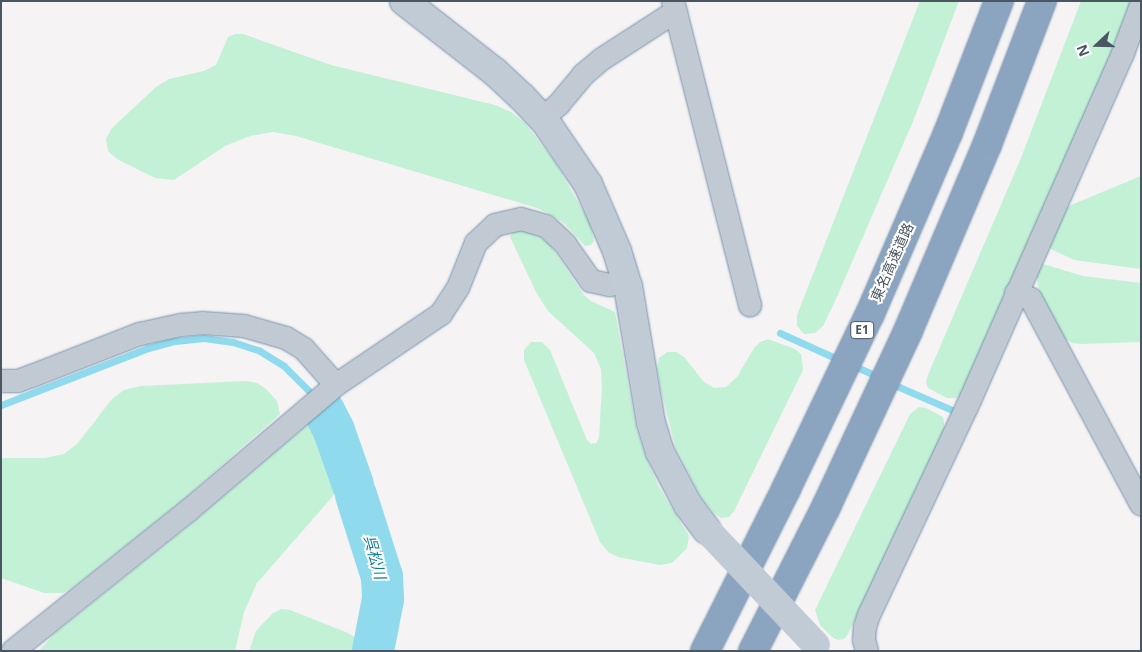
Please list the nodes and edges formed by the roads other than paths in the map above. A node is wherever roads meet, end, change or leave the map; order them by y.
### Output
1 (404, 1) edge
2 (999, 1) edge
3 (1042, 1) edge
4 (1141, 5) edge
5 (675, 8) edge
6 (542, 119) junction
7 (626, 281) junction
8 (1016, 293) junction
9 (750, 304) dead end
10 (1, 381) edge
11 (336, 385) junction
12 (1141, 504) edge
13 (818, 648) edge
14 (13, 651) edge
15 (705, 651) edge
16 (753, 651) edge
17 (868, 651) edge

1 - 6 street
2 - 15 highway, 東名高速道路 / E1
3 - 16 highway
4 - 8 street
5 - 6 street
5 - 9 street
6 - 7 street
7 - 11 street
7 - 13 street, bridge
8 - 12 street
8 - 17 street
10 - 11 street
11 - 14 street

